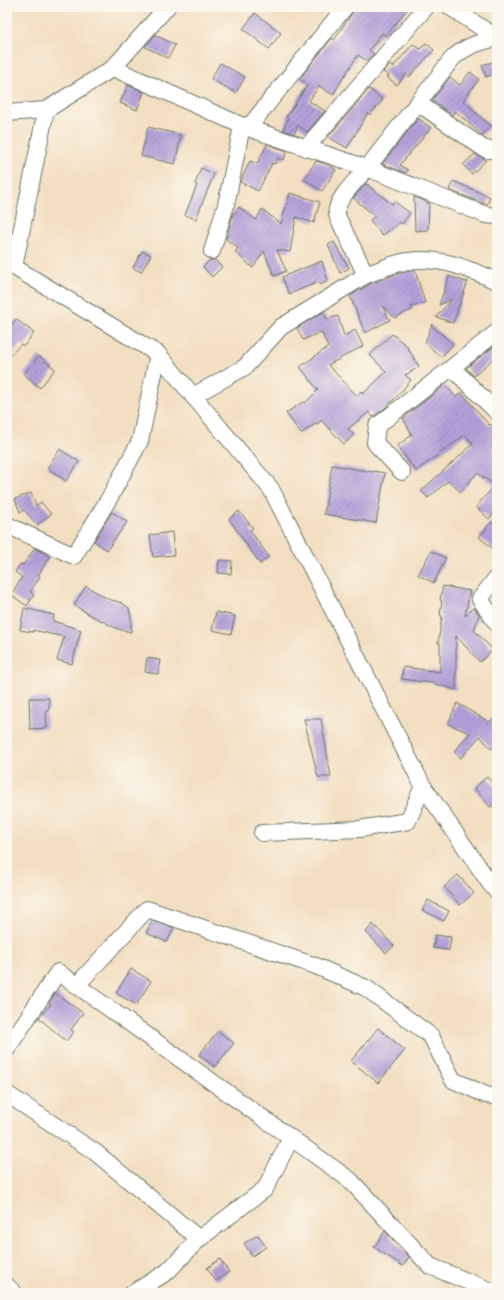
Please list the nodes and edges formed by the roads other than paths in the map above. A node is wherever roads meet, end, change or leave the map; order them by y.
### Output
1 (166, 7) edge
2 (345, 7) edge
3 (426, 7) edge
4 (450, 7) edge
5 (497, 38) edge
6 (113, 68) junction
7 (418, 103) junction
8 (46, 110) junction
9 (7, 113) edge
10 (242, 126) junction
11 (306, 148) junction
12 (497, 149) edge
13 (367, 168) junction
14 (497, 216) edge
15 (212, 251) dead end
16 (10, 268) edge
17 (366, 274) junction
18 (497, 282) edge
19 (497, 332) edge
20 (158, 354) junction
21 (452, 368) junction
22 (194, 396) junction
23 (497, 412) edge
24 (402, 472) dead end
25 (7, 525) edge
26 (497, 577) edge
27 (497, 624) edge
28 (423, 786) junction
29 (262, 833) dead end
30 (497, 891) edge
31 (77, 985) junction
32 (7, 1049) edge
33 (7, 1094) edge
34 (497, 1097) edge
35 (291, 1138) junction
36 (199, 1239) junction
37 (7, 1286) edge
38 (14, 1293) edge
39 (133, 1293) edge
40 (496, 1293) edge

1 - 6 street
2 - 10 street
3 - 11 street
4 - 5 street
5 - 7 street
6 - 8 street
6 - 10 street
7 - 12 street
7 - 13 street
8 - 9 street
8 - 16 street
10 - 11 street
10 - 15 street
11 - 13 street
13 - 14 street
13 - 17 street
16 - 20 street
17 - 18 street
17 - 22 street
19 - 21 street
20 - 22 street
20 - 25 street
21 - 23 street
21 - 24 street
22 - 28 street
26 - 27 street
28 - 29 street
28 - 30 street
31 - 32 street
31 - 34 street
31 - 35 street
33 - 36 street
35 - 36 street
35 - 40 street
36 - 39 street
37 - 38 street

